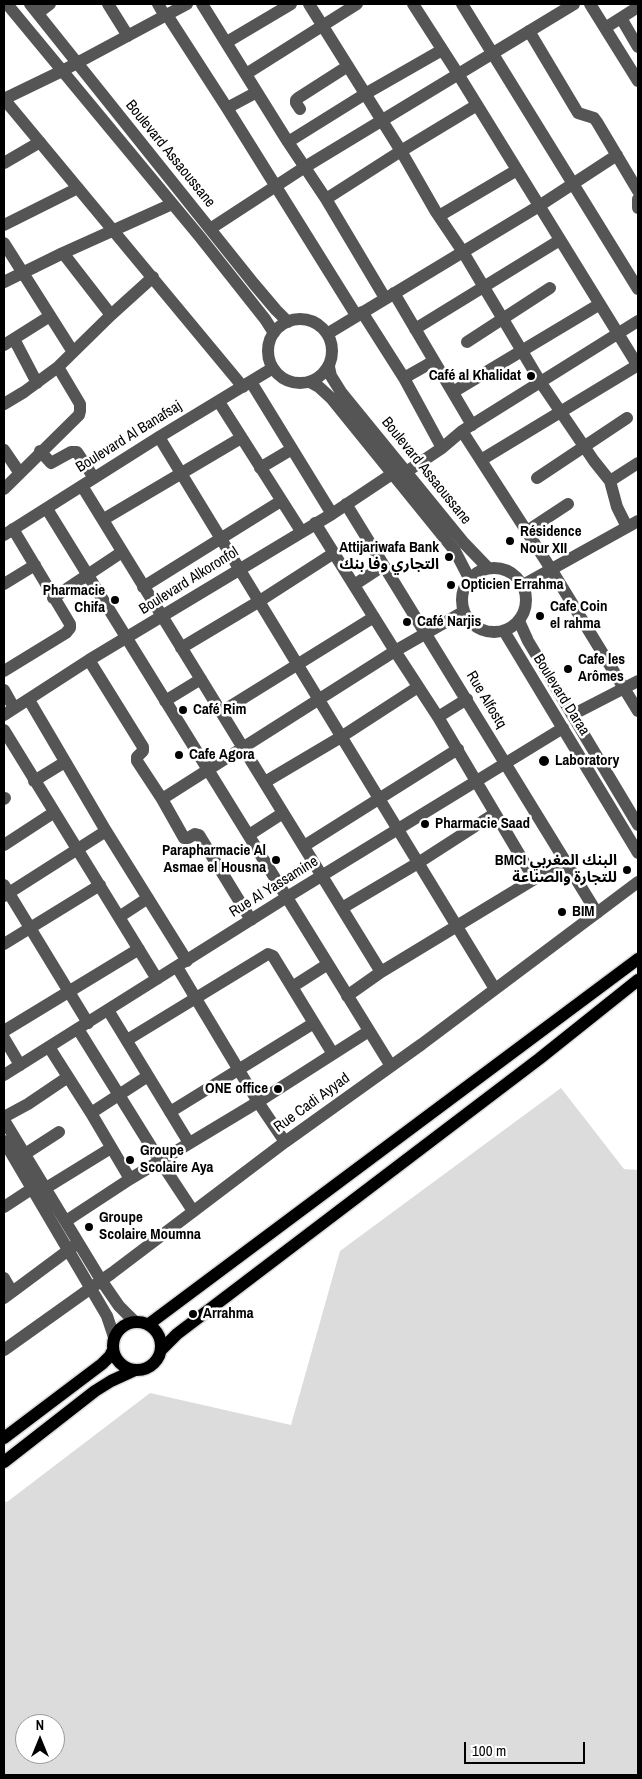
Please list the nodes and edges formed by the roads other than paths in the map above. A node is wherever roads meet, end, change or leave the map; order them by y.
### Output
1 (7, 4) edge
2 (50, 4) edge
3 (108, 4) edge
4 (158, 4) edge
5 (187, 4) edge
6 (202, 4) edge
7 (291, 4) edge
8 (309, 4) edge
9 (357, 4) edge
10 (413, 4) edge
11 (462, 4) edge
12 (574, 4) edge
13 (590, 4) edge
14 (638, 6) edge
15 (34, 8) edge
16 (166, 16) junction
17 (621, 18) junction
18 (322, 25) junction
19 (605, 28) junction
20 (529, 31) junction
21 (128, 36) junction
22 (226, 42) junction
23 (638, 47) edge
24 (442, 50) junction
25 (492, 53) junction
26 (76, 63) junction
27 (348, 66) junction
28 (62, 71) junction
29 (246, 74) junction
30 (458, 74) junction
31 (638, 81) edge
32 (257, 92) junction
33 (365, 94) junction
34 (5, 96) edge
35 (477, 105) junction
36 (227, 108) junction
37 (300, 109) dead end
38 (382, 120) junction
39 (40, 142) junction
40 (288, 142) junction
41 (401, 151) junction
42 (617, 155) junction
43 (4, 163) edge
44 (305, 168) junction
45 (517, 170) junction
46 (635, 176) edge
47 (572, 184) junction
48 (275, 186) junction
49 (78, 188) junction
50 (638, 191) edge
51 (326, 199) junction
52 (638, 199) edge
53 (172, 204) junction
54 (539, 206) junction
55 (638, 208) edge
56 (439, 216) junction
57 (4, 225) edge
58 (113, 230) junction
59 (210, 230) junction
60 (560, 240) junction
61 (4, 243) edge
62 (463, 252) junction
63 (62, 253) junction
64 (23, 272) junction
65 (153, 278) junction
66 (4, 282) edge
67 (484, 286) junction
68 (550, 288) dead end
69 (638, 289) edge
70 (389, 296) junction
71 (600, 304) junction
72 (359, 314) junction
73 (112, 315) junction
74 (50, 316) junction
75 (503, 319) junction
76 (638, 321) edge
77 (288, 322) junction
78 (415, 329) junction
79 (274, 333) junction
80 (618, 333) junction
81 (327, 334) junction
82 (9, 342) edge
83 (467, 342) dead end
84 (522, 350) junction
85 (73, 352) junction
86 (434, 361) junction
87 (638, 366) edge
88 (58, 367) junction
89 (329, 367) junction
90 (273, 368) junction
91 (404, 378) junction
92 (310, 382) junction
93 (37, 383) junction
94 (541, 383) junction
95 (247, 385) junction
96 (453, 392) junction
97 (219, 402) junction
98 (4, 404) edge
99 (560, 412) junction
100 (628, 418) dead end
101 (467, 428) junction
102 (158, 437) junction
103 (241, 438) junction
104 (584, 446) junction
105 (442, 448) junction
106 (292, 449) junction
107 (4, 450) edge
108 (40, 451) junction
109 (481, 460) junction
110 (638, 463) edge
111 (260, 468) junction
112 (19, 472) junction
113 (406, 472) junction
114 (181, 474) junction
115 (392, 474) junction
116 (94, 478) junction
117 (537, 478) dead end
118 (610, 481) junction
119 (82, 486) junction
120 (4, 489) edge
121 (281, 501) junction
122 (346, 504) junction
123 (568, 504) dead end
124 (47, 509) junction
125 (332, 514) junction
126 (104, 519) junction
127 (315, 523) junction
128 (633, 524) edge
129 (301, 531) junction
130 (527, 531) junction
131 (9, 532) edge
132 (219, 539) junction
133 (122, 552) junction
134 (334, 553) junction
135 (35, 565) junction
136 (384, 566) junction
137 (488, 568) junction
138 (551, 569) junction
139 (238, 570) junction
140 (88, 576) junction
141 (469, 578) junction
142 (4, 584) edge
143 (354, 585) junction
144 (523, 585) junction
145 (143, 587) junction
146 (53, 598) junction
147 (258, 602) junction
148 (463, 612) junction
149 (162, 616) junction
150 (374, 617) junction
151 (519, 621) junction
152 (504, 631) junction
153 (426, 634) junction
154 (127, 639) junction
155 (181, 648) junction
156 (394, 651) junction
157 (89, 660) junction
158 (297, 665) junction
159 (4, 671) edge
160 (201, 679) junction
161 (638, 681) edge
162 (418, 686) junction
163 (624, 688) junction
164 (4, 690) edge
165 (467, 699) junction
166 (28, 700) junction
167 (318, 700) junction
168 (165, 701) junction
169 (638, 711) edge
170 (9, 712) edge
171 (221, 712) junction
172 (572, 715) junction
173 (438, 717) junction
174 (563, 728) junction
175 (4, 730) edge
176 (341, 736) junction
177 (244, 748) junction
178 (458, 749) junction
179 (15, 750) junction
180 (4, 756) edge
181 (65, 762) junction
182 (506, 763) junction
183 (209, 771) junction
184 (34, 781) junction
185 (476, 781) junction
186 (265, 782) junction
187 (379, 798) junction
188 (162, 800) junction
189 (53, 813) junction
190 (283, 813) junction
191 (494, 814) junction
192 (638, 825) edge
193 (398, 830) junction
194 (106, 831) junction
195 (249, 835) junction
196 (4, 845) edge
197 (304, 846) junction
198 (78, 850) junction
199 (638, 853) edge
200 (564, 861) junction
201 (418, 863) junction
202 (322, 876) junction
203 (534, 879) junction
204 (638, 882) edge
205 (100, 885) junction
206 (5, 891) edge
207 (287, 897) junction
208 (148, 898) junction
209 (342, 908) junction
210 (596, 913) junction
211 (119, 917) junction
212 (251, 920) junction
213 (458, 926) junction
214 (29, 928) junction
215 (4, 944) edge
216 (139, 949) junction
217 (638, 959) edge
218 (182, 964) junction
219 (328, 964) junction
220 (381, 972) junction
221 (157, 979) junction
222 (638, 980) edge
223 (292, 987) junction
224 (495, 989) junction
225 (68, 991) junction
226 (347, 996) junction
227 (196, 998) junction
228 (108, 1010) junction
229 (314, 1023) junction
230 (83, 1026) junction
231 (4, 1031) edge
232 (369, 1031) junction
233 (4, 1038) edge
234 (127, 1040) junction
235 (49, 1047) junction
236 (333, 1054) junction
237 (20, 1065) junction
238 (391, 1066) junction
239 (238, 1070) junction
240 (4, 1075) edge
241 (148, 1076) junction
242 (68, 1077) junction
243 (118, 1095) junction
244 (258, 1102) junction
245 (91, 1112) junction
246 (170, 1112) junction
247 (4, 1118) edge
248 (59, 1132) dead end
249 (4, 1141) edge
250 (189, 1142) junction
251 (285, 1142) junction
252 (112, 1148) junction
253 (25, 1154) junction
254 (160, 1161) junction
255 (130, 1179) junction
256 (39, 1188) junction
257 (4, 1207) edge
258 (193, 1211) junction
259 (66, 1221) junction
260 (79, 1242) junction
261 (68, 1250) junction
262 (4, 1278) edge
263 (101, 1280) junction
264 (90, 1287) junction
265 (8, 1295) edge
266 (134, 1321) junction
267 (150, 1324) junction
268 (114, 1337) junction
269 (4, 1350) edge
270 (113, 1350) junction
271 (161, 1350) junction
272 (135, 1370) junction
273 (4, 1438) edge
274 (4, 1462) edge

1 - 28 street, Boulevard Assaoussane
2 - 15 street
3 - 21 street
4 - 16 street
5 - 16 street
6 - 22 street
7 - 22 street
8 - 18 street
9 - 18 street
10 - 24 street
11 - 25 street
12 - 20 street
13 - 19 street
14 - 17 street
15 - 26 street, Boulevard Assaoussane
16 - 21 street
16 - 36 street
17 - 19 street
17 - 23 street
18 - 27 street
18 - 29 street
19 - 31 street
20 - 25 street
20 - 42 street
21 - 26 street
22 - 29 street
24 - 30 street
24 - 33 street
25 - 30 street
25 - 47 street
26 - 28 street
26 - 59 street, Boulevard Assaoussane
27 - 33 street
27 - 37 street
28 - 34 street
28 - 53 street, Boulevard Assaoussane
29 - 32 street
30 - 35 street
30 - 38 street
32 - 36 street
32 - 40 street
33 - 38 street
33 - 40 street
34 - 39 street
35 - 41 street
35 - 45 street
36 - 48 street
38 - 41 street
38 - 44 street
39 - 43 street
39 - 49 street
40 - 44 street
41 - 51 street
41 - 56 street
42 - 46 street
42 - 47 street
44 - 48 street
44 - 51 street
45 - 54 street
45 - 56 street
46 - 50 street
47 - 54 street
47 - 69 street
48 - 59 street
48 - 72 street
49 - 57 street
49 - 58 street
51 - 70 street
52 - 55 street
53 - 58 street
53 - 79 street, Boulevard Assaoussane
54 - 60 street
54 - 62 street
56 - 62 street
58 - 63 street
58 - 65 street
59 - 77 street, Boulevard Assaoussane
60 - 67 street
60 - 71 street
61 - 64 street
62 - 67 street
62 - 70 street
63 - 64 street
63 - 73 street
64 - 66 street
64 - 74 street
65 - 73 street
65 - 95 street
67 - 75 street
67 - 78 street
68 - 75 street
70 - 72 street
70 - 78 street
71 - 80 street
71 - 84 street
72 - 81 street
72 - 91 street
73 - 85 street
74 - 82 street
74 - 85 street
75 - 83 street
75 - 84 street
76 - 80 street
77 - 79 street
77 - 81 street
78 - 86 street
79 - 90 street
80 - 87 street
80 - 94 street
81 - 89 street
82 - 93 street
84 - 94 street
84 - 96 street
85 - 88 street
86 - 91 street
86 - 96 street
87 - 99 street
88 - 93 street
88 - 108 street
89 - 92 street
89 - 113 street, Boulevard Assaoussane
90 - 92 street
90 - 95 street, Boulevard Al Banafsaj
91 - 105 street
92 - 115 street, Boulevard Assaoussane
93 - 98 street
94 - 99 street
94 - 101 street
95 - 97 street, Boulevard Al Banafsaj
95 - 106 street
96 - 101 street
97 - 102 street, Boulevard Al Banafsaj
97 - 103 street
99 - 104 street
99 - 109 street
100 - 104 street
101 - 105 street
101 - 109 street
102 - 114 street
102 - 116 street, Boulevard Al Banafsaj
103 - 111 street
103 - 114 street
104 - 117 street
104 - 118 street
105 - 113 street
106 - 111 street
106 - 125 street
107 - 112 street
108 - 112 street
108 - 116 street
109 - 130 street
110 - 118 street
111 - 121 street
112 - 120 street
113 - 137 street, Boulevard Assaoussane
114 - 126 street
114 - 132 street
115 - 122 street, Boulevard Alkoronfol
115 - 141 street, Boulevard Assaoussane
116 - 119 street, Boulevard Al Banafsaj
118 - 128 street
119 - 124 street, Boulevard Al Banafsaj
119 - 126 street
121 - 129 street
121 - 132 street
122 - 125 street, Boulevard Alkoronfol
122 - 136 street, Rue Alfostq
123 - 130 street
124 - 131 street, Boulevard Al Banafsaj
124 - 140 street
125 - 127 street, Boulevard Alkoronfol
126 - 133 street
127 - 129 street, Boulevard Alkoronfol
127 - 134 street
128 - 138 street
129 - 139 street, Boulevard Alkoronfol
130 - 138 street
131 - 135 street
132 - 139 street
132 - 145 street
133 - 140 street
133 - 145 street
134 - 143 street
134 - 147 street
135 - 142 street
135 - 146 street
136 - 143 street
136 - 153 street, Rue Alfostq
137 - 141 street
137 - 144 street
138 - 144 street
138 - 163 street
139 - 147 street
139 - 149 street, Boulevard Alkoronfol
140 - 146 street
140 - 154 street
141 - 148 street
143 - 150 street
144 - 151 street
145 - 149 street
146 - 159 street
147 - 155 street
147 - 158 street
148 - 152 street
148 - 153 street
149 - 154 street, Boulevard Alkoronfol
149 - 155 street
150 - 156 street
150 - 158 street
151 - 152 street
151 - 172 street, Boulevard Daraa
152 - 174 street, Boulevard Daraa
153 - 156 street
153 - 165 street, Rue Alfostq
154 - 157 street, Boulevard Alkoronfol
154 - 168 street
155 - 160 street
156 - 162 street
156 - 167 street
157 - 166 street, Boulevard Alkoronfol
157 - 188 street
158 - 167 street
158 - 171 street
160 - 168 street
160 - 171 street
161 - 163 street
162 - 173 street
162 - 176 street
163 - 169 street
163 - 172 street
164 - 170 street
165 - 173 street
165 - 182 street, Rue Alfostq
166 - 170 street, Boulevard Alkoronfol
166 - 181 street
167 - 176 street
167 - 177 street
168 - 183 street
171 - 177 street
172 - 192 street, Boulevard Daraa
173 - 178 street
174 - 182 street, Rue Al Yassamine
174 - 199 street, Boulevard Daraa
175 - 179 street
176 - 186 street
176 - 187 street
177 - 183 street
177 - 186 street
178 - 185 street
178 - 187 street
179 - 180 street
179 - 184 street
181 - 184 street
181 - 194 street
182 - 185 street, Rue Al Yassamine
182 - 200 street, Rue Alfostq
183 - 188 street
183 - 195 street
184 - 189 street
185 - 191 street
185 - 193 street, Rue Al Yassamine
186 - 190 street
187 - 193 street
187 - 197 street
188 - 212 street
189 - 196 street
189 - 198 street
190 - 195 street
190 - 197 street
191 - 201 street
191 - 203 street
193 - 201 street
193 - 202 street, Rue Al Yassamine
194 - 198 street
194 - 208 street
195 - 207 street
197 - 202 street
198 - 205 street
198 - 206 street
200 - 203 street
200 - 210 street, Rue Alfostq
201 - 209 street
201 - 213 street
202 - 207 street, Rue Al Yassamine
202 - 209 street
203 - 213 street
204 - 210 street, Rue Cadi Ayyad
205 - 211 street
205 - 214 street
206 - 214 street
207 - 212 street, Rue Al Yassamine
207 - 219 street
208 - 211 street
208 - 218 street
209 - 220 street
210 - 224 street, Rue Cadi Ayyad
211 - 216 street
212 - 218 street, Rue Al Yassamine
213 - 220 street
213 - 224 street
214 - 215 street
214 - 225 street
216 - 221 street
216 - 225 street
217 - 267 main road
218 - 221 street, Rue Al Yassamine
218 - 227 street
219 - 223 street
219 - 226 street
220 - 226 street
221 - 228 street, Rue Al Yassamine
222 - 271 main road
223 - 227 street
223 - 229 street
224 - 238 street, Rue Cadi Ayyad
225 - 230 street
225 - 231 street
226 - 232 street
227 - 234 street
227 - 239 street
228 - 230 street, Rue Al Yassamine
228 - 234 street
229 - 236 street
229 - 239 street
230 - 235 street, Rue Al Yassamine
230 - 243 street
232 - 236 street
232 - 238 street
233 - 237 street
234 - 241 street
235 - 237 street, Rue Al Yassamine
235 - 242 street
236 - 244 street
237 - 240 street, Rue Al Yassamine
238 - 251 street, Rue Cadi Ayyad
239 - 244 street
239 - 246 street
241 - 243 street
241 - 246 street
242 - 245 street
242 - 247 street
243 - 245 street
243 - 254 street
244 - 250 street
244 - 251 street
245 - 252 street
246 - 250 street
247 - 253 street
248 - 253 street
249 - 256 street
250 - 254 street
251 - 258 street, Rue Cadi Ayyad
252 - 255 street
252 - 256 street
253 - 256 street
254 - 255 street
254 - 258 street
255 - 259 street
256 - 257 street
256 - 259 street
256 - 261 street
258 - 263 street, Rue Cadi Ayyad
259 - 260 street
260 - 261 street
260 - 263 street
261 - 264 street
261 - 265 street
262 - 265 street
263 - 264 street, Rue Cadi Ayyad
263 - 266 street
264 - 268 street
264 - 269 street, Rue Cadi Ayyad
266 - 267 main road
266 - 268 main road
267 - 271 main road
268 - 270 main road
270 - 272 main road
270 - 273 main road
271 - 272 main road
272 - 274 main road

